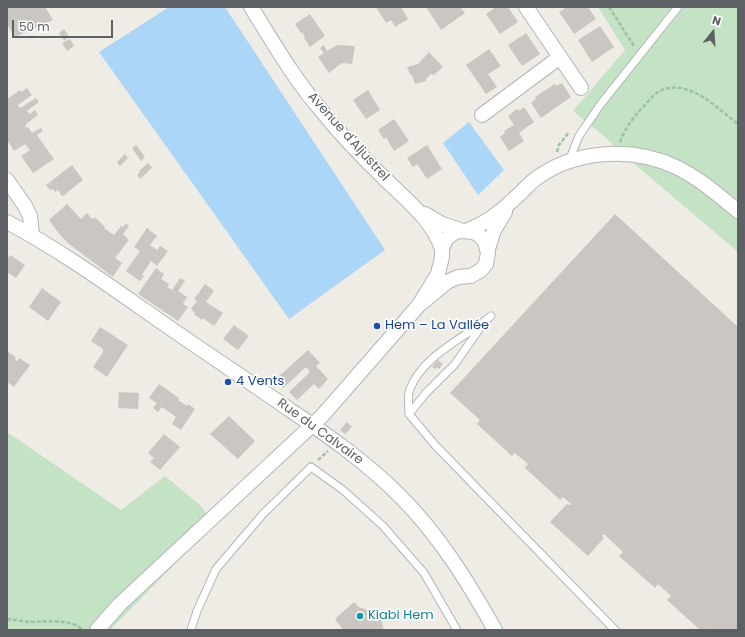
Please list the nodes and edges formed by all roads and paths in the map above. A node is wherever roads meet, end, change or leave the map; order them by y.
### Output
1 (251, 7) edge
2 (526, 7) edge
3 (609, 7) edge
4 (678, 7) edge
5 (635, 48) dead end
6 (560, 57) junction
7 (581, 88) dead end
8 (482, 115) dead end
9 (738, 124) edge
10 (573, 127) dead end
11 (615, 153) junction
12 (569, 162) junction
13 (552, 169) junction
14 (7, 180) edge
15 (514, 200) junction
16 (410, 203) junction
17 (738, 211) edge
18 (7, 222) edge
19 (464, 230) junction
20 (32, 236) junction
21 (488, 249) junction
22 (442, 253) junction
23 (463, 277) junction
24 (419, 305) junction
25 (491, 316) dead end
26 (482, 324) junction
27 (409, 414) junction
28 (312, 425) junction
29 (337, 442) junction
30 (311, 467) junction
31 (120, 604) junction
32 (7, 619) edge
33 (82, 630) edge
34 (88, 630) edge
35 (97, 630) edge
36 (191, 630) edge
37 (458, 630) edge
38 (496, 630) edge
39 (615, 630) edge

1 - 16 street, Avenue d'Aljustrel
2 - 6 street
3 - 5 path
4 - 12 lane
6 - 7 street
6 - 8 street
9 - 11 path
10 - 13 path
11 - 12 street
11 - 17 street
12 - 13 street
13 - 15 street
14 - 20 street
15 - 19 street
15 - 21 street
16 - 19 street, Avenue d'Aljustrel
16 - 22 street, Avenue d'Aljustrel
18 - 20 street, Rue du Calvaire
19 - 21 street
19 - 22 street
20 - 28 street, Rue du Calvaire
21 - 23 street
22 - 23 street
22 - 24 street
23 - 24 street
24 - 28 street
25 - 26 lane
26 - 27 lane
26 - 27 lane
27 - 39 lane
28 - 29 street, Rue du Calvaire
28 - 31 street
29 - 30 path
29 - 38 street, Rue du Calvaire
30 - 36 lane
30 - 37 lane
31 - 34 street
31 - 35 street
32 - 33 path

